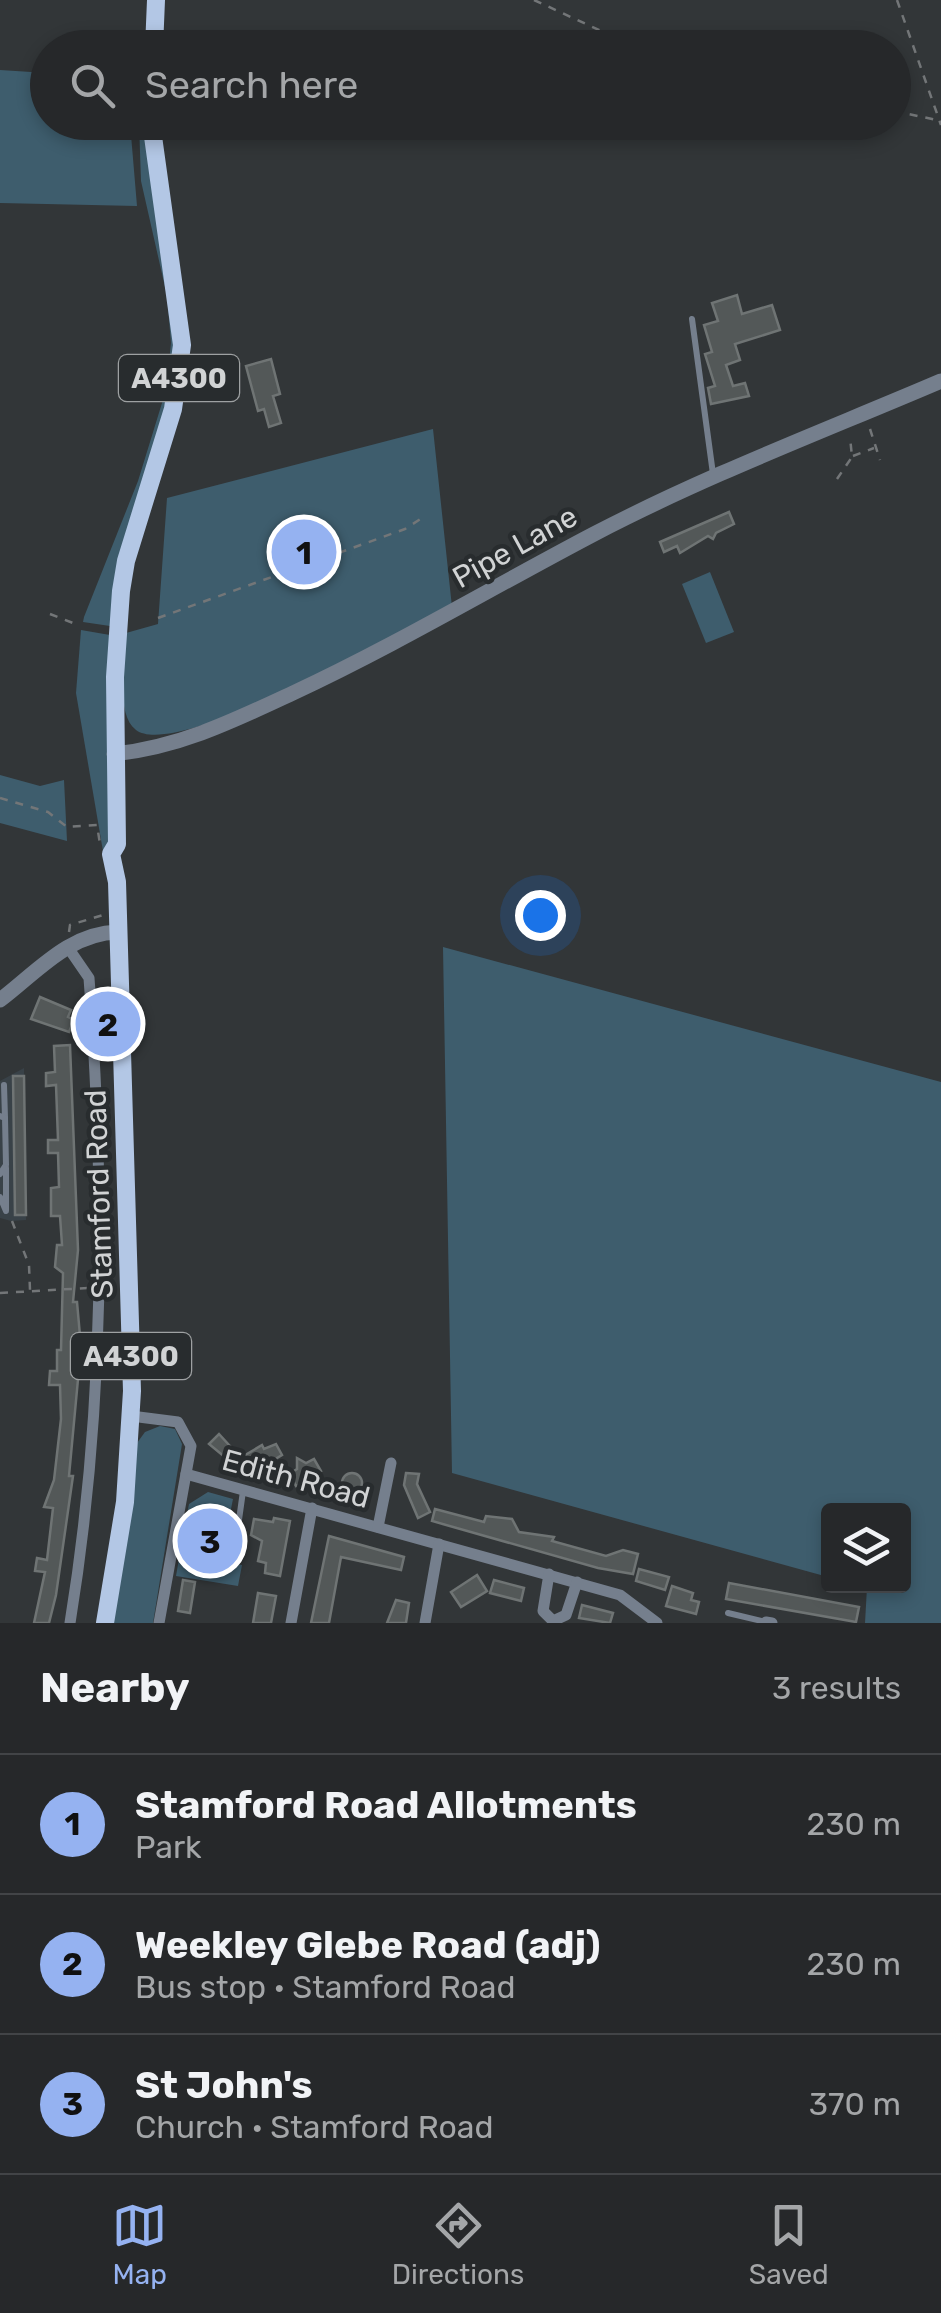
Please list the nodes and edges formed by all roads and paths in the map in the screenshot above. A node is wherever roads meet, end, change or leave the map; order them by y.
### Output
1 (156, 0) edge
2 (534, 0) edge
3 (897, 0) edge
4 (155, 30) edge
5 (599, 30) edge
6 (907, 30) edge
7 (911, 41) edge
8 (911, 114) edge
9 (938, 120) junction
10 (941, 126) edge
11 (154, 140) edge
12 (692, 319) dead end
13 (941, 382) edge
14 (870, 428) dead end
15 (850, 436) dead end
16 (875, 447) junction
17 (852, 457) junction
18 (880, 460) dead end
19 (713, 475) junction
20 (837, 479) dead end
21 (422, 518) dead end
22 (50, 614) dead end
23 (158, 618) dead end
24 (73, 622) dead end
25 (114, 754) junction
26 (0, 798) edge
27 (97, 825) dead end
28 (105, 914) dead end
29 (70, 925) dead end
30 (118, 932) junction
31 (68, 946) junction
32 (0, 999) edge
33 (4, 1085) dead end
34 (2, 1117) edge
35 (6, 1165) junction
36 (0, 1174) edge
37 (0, 1197) edge
38 (6, 1211) junction
39 (93, 1288) dead end
40 (30, 1290) junction
41 (0, 1293) edge
42 (131, 1416) junction
43 (391, 1463) dead end
44 (186, 1474) junction
45 (244, 1490) junction
46 (312, 1508) junction
47 (378, 1527) junction
48 (439, 1544) junction
49 (234, 1556) dead end
50 (549, 1574) junction
51 (577, 1582) junction
52 (728, 1613) dead end
53 (769, 1622) edge
54 (70, 1623) edge
55 (105, 1623) edge
56 (159, 1623) edge
57 (291, 1623) edge
58 (425, 1623) edge
59 (657, 1623) edge

1 - 4 main road
2 - 5 path
3 - 6 path
7 - 9 path
8 - 9 path
9 - 10 path
11 - 25 main road, Stamford Road / A4300
12 - 19 lane
13 - 19 street, Pipe Lane
14 - 16 path
15 - 17 path
16 - 17 path
16 - 18 path
17 - 20 path
19 - 25 street, Pipe Lane
21 - 23 path
22 - 24 path
25 - 30 main road, Stamford Road / A4300
26 - 27 path
28 - 29 path
30 - 31 street
30 - 42 main road, Stamford Road / A4300
31 - 32 street
31 - 54 street, Stamford Road
33 - 34 lane
34 - 35 lane
35 - 36 lane
35 - 38 lane
37 - 38 lane
38 - 40 path
39 - 40 path
40 - 41 path
42 - 44 street, Edith Road
42 - 55 main road, Stamford Road / A4300
43 - 47 street, Edith Road
44 - 45 street, Edith Road
44 - 56 street
45 - 46 street, Edith Road
45 - 49 lane
46 - 47 street, Edith Road
46 - 57 street
47 - 48 street, Edith Road
48 - 50 street, Edith Road
48 - 58 street
50 - 51 street, Edith Road
50 - 51 street
51 - 59 street, Edith Road
52 - 53 lane

